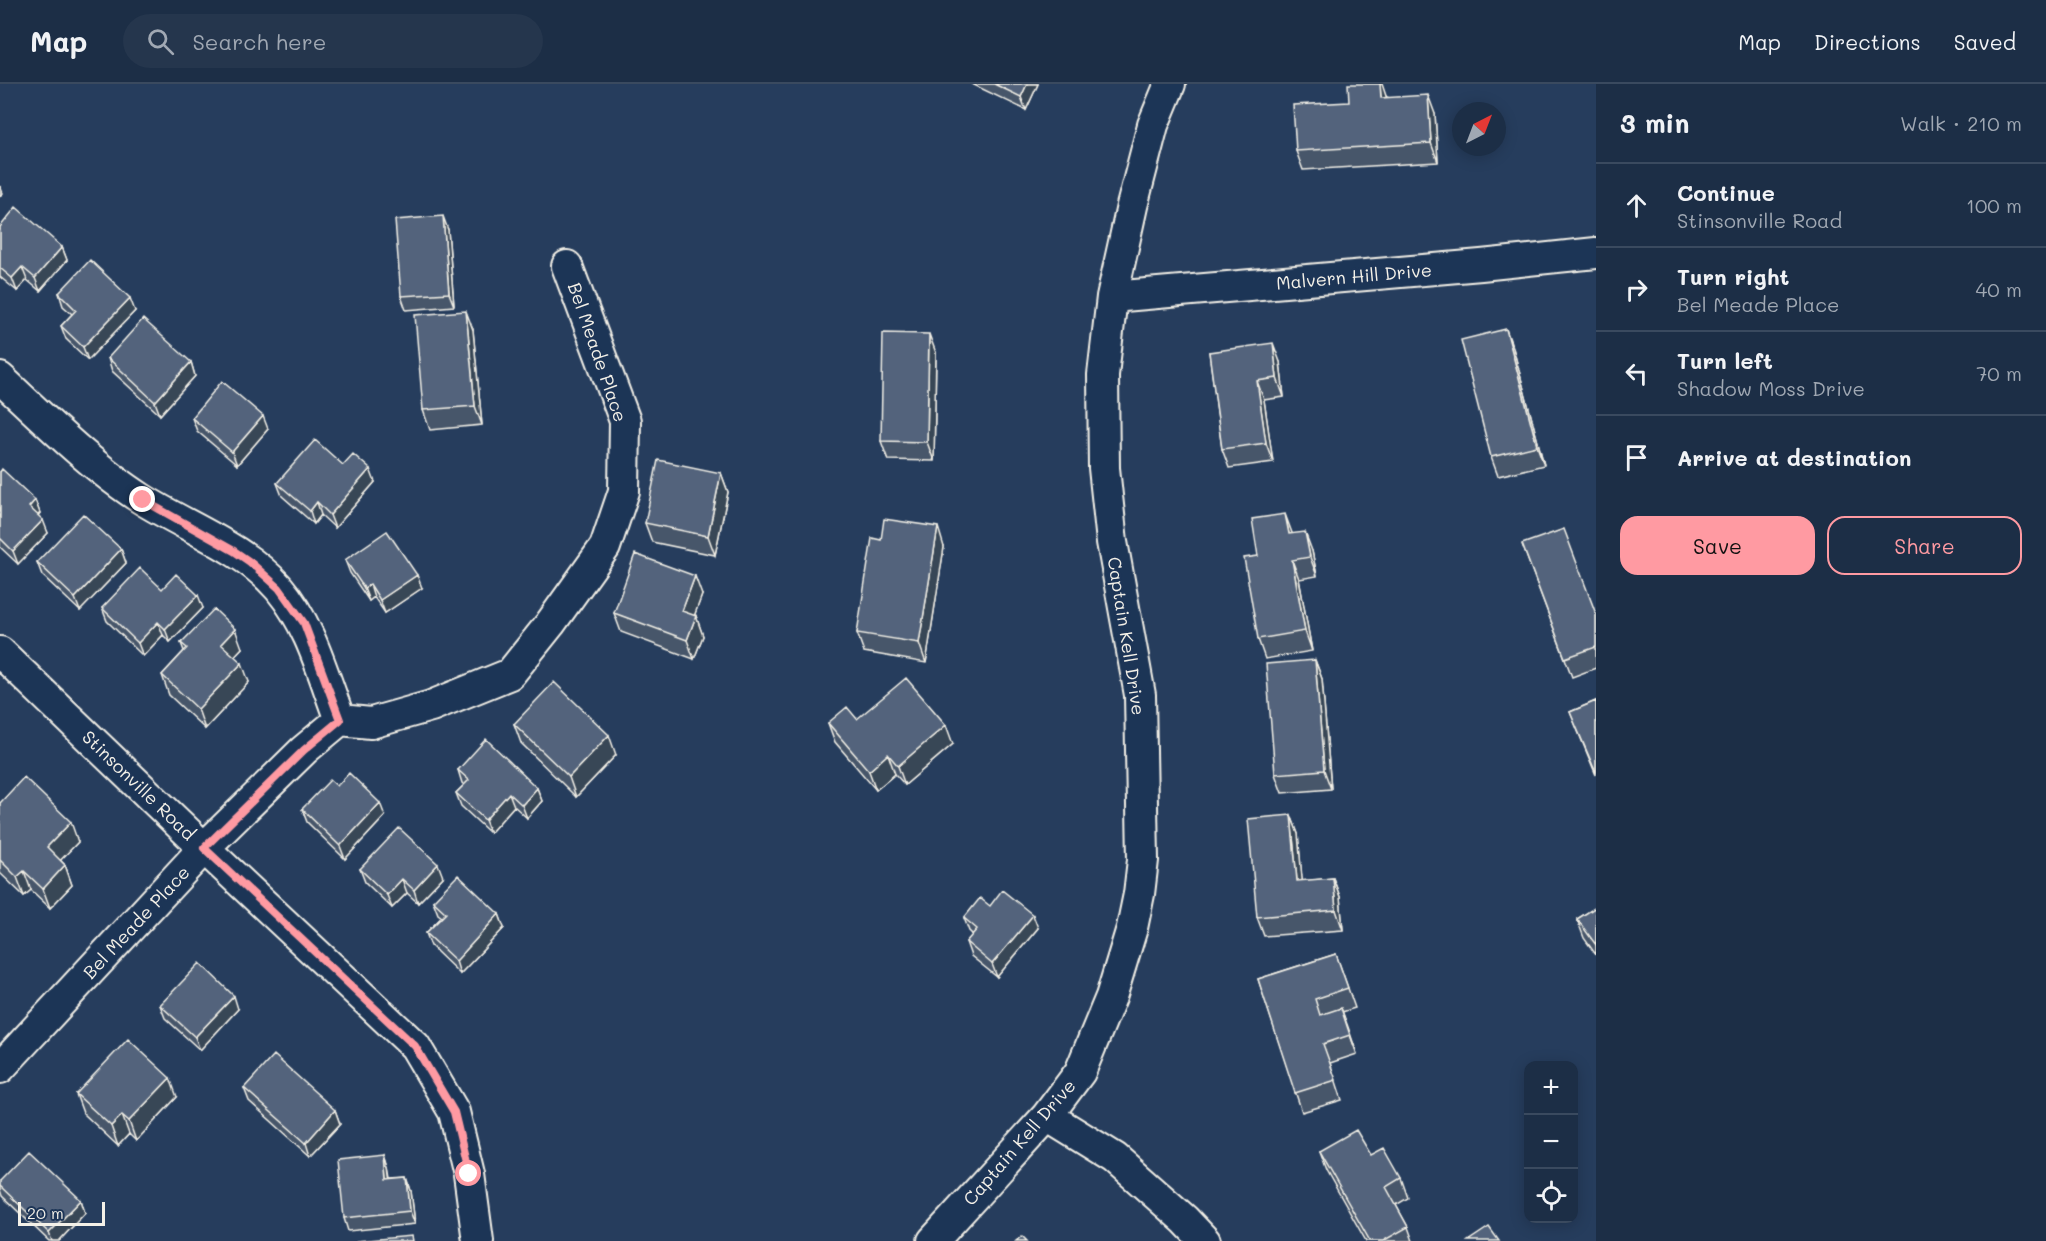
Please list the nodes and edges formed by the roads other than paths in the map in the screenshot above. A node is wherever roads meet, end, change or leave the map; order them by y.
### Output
1 (1170, 84) edge
2 (1596, 253) edge
3 (567, 266) dead end
4 (1112, 297) junction
5 (0, 378) edge
6 (0, 652) edge
7 (340, 720) junction
8 (204, 848) junction
9 (0, 1068) edge
10 (1047, 1116) junction
11 (478, 1241) edge
12 (933, 1241) edge
13 (1205, 1241) edge

1 - 4 street, Captain Kell Drive
2 - 4 street, Malvern Hill Drive
3 - 7 street, Bel Meade Place
4 - 10 street, Captain Kell Drive
5 - 7 street
6 - 8 street, Stinsonville Road
7 - 8 street, Bel Meade Place
8 - 9 street, Bel Meade Place
8 - 11 street, Stinsonville Road
10 - 12 street, Captain Kell Drive
10 - 13 street

